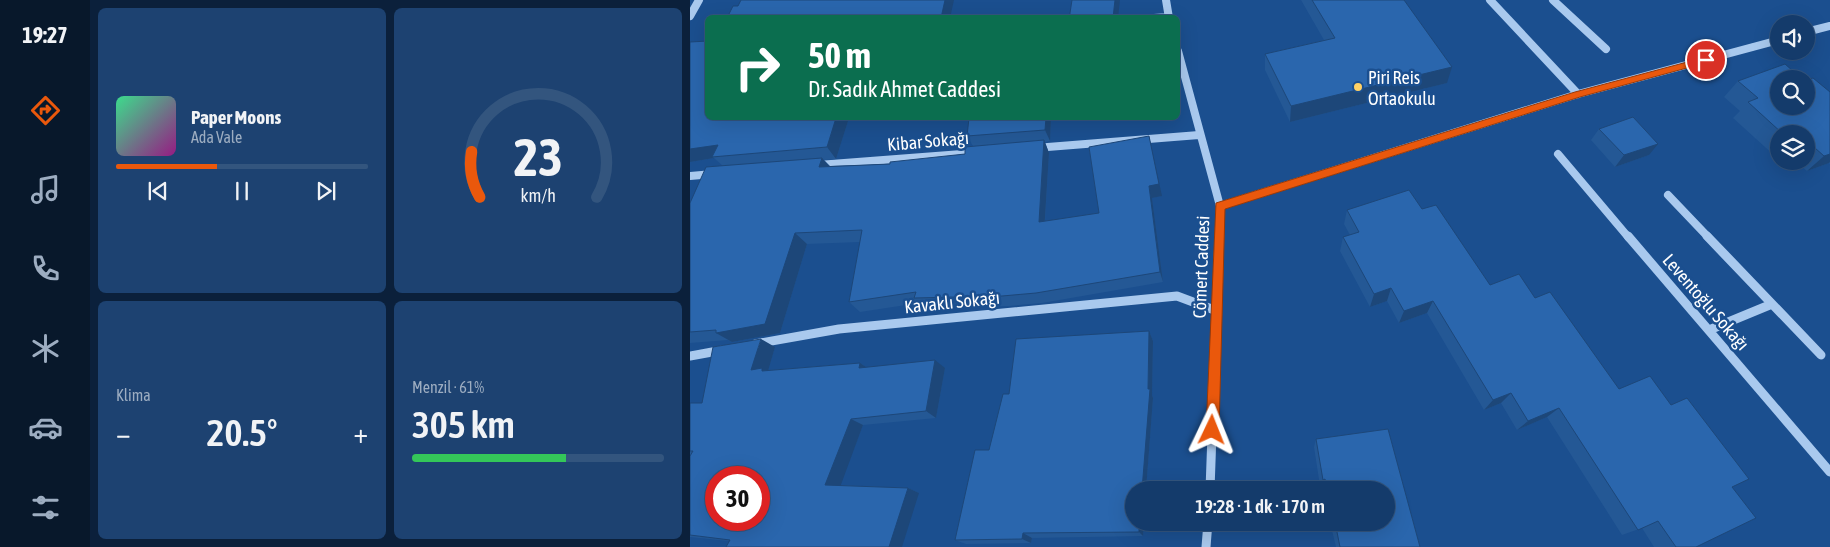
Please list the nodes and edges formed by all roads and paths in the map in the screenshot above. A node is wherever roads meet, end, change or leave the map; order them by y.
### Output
1 (699, 0) edge
2 (1166, 0) edge
3 (1490, 0) edge
4 (1553, 0) edge
5 (1169, 15) edge
6 (690, 16) edge
7 (1830, 26) edge
8 (1815, 30) edge
9 (1770, 42) edge
10 (1606, 49) dead end
11 (1180, 59) edge
12 (1578, 94) junction
13 (1199, 135) junction
14 (1028, 148) edge
15 (988, 152) edge
16 (1558, 154) dead end
17 (809, 166) edge
18 (720, 174) edge
19 (690, 176) edge
20 (1668, 195) dead end
21 (1220, 206) junction
22 (1772, 304) junction
23 (1217, 311) junction
24 (1709, 330) junction
25 (1821, 355) dead end
26 (690, 356) edge
27 (1830, 472) edge
28 (1210, 481) edge
29 (1207, 531) edge
30 (1206, 547) edge

1 - 6 street
2 - 5 street
3 - 12 street
4 - 10 street
7 - 8 street
9 - 12 street
11 - 13 street, Cömert Caddesi
12 - 21 street
13 - 14 street
13 - 21 street, Cömert Caddesi
15 - 17 street, Kibar Sokağı
16 - 24 street, Leventoğlu Sokağı
18 - 19 street
20 - 22 street
21 - 23 street, Cömert Caddesi
22 - 24 street
22 - 25 street
23 - 26 street, Kavaklı Sokağı
23 - 28 street, Cömert Caddesi
24 - 27 street, Leventoğlu Sokağı
29 - 30 street

